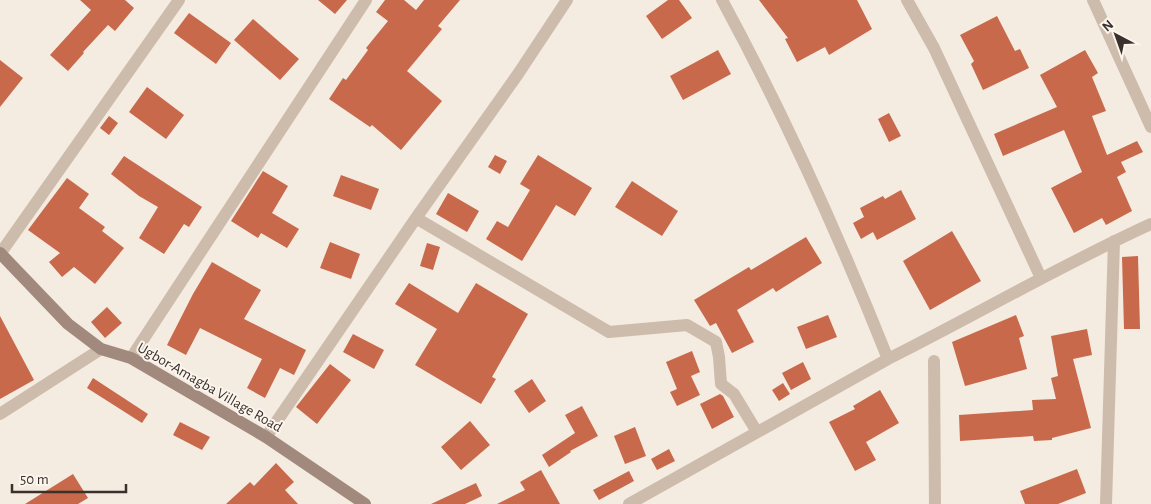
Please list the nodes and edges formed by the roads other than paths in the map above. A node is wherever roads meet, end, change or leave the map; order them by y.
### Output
1 (179, 0) edge
2 (366, 0) edge
3 (567, 0) edge
4 (722, 0) edge
5 (907, 0) edge
6 (1093, 0) edge
7 (1151, 127) edge
8 (416, 218) junction
9 (1151, 224) edge
10 (1114, 241) junction
11 (0, 253) edge
12 (1041, 278) junction
13 (101, 348) junction
14 (131, 358) junction
15 (888, 359) junction
16 (934, 361) dead end
17 (0, 414) edge
18 (757, 432) junction
19 (266, 437) junction
20 (365, 504) edge
21 (629, 504) edge
22 (935, 504) edge
23 (1106, 504) edge

1 - 11 street
2 - 14 street
3 - 8 street
4 - 15 street
5 - 12 street
6 - 7 street
8 - 18 street
8 - 19 street
9 - 10 street
10 - 12 street
10 - 23 street
11 - 13 street, Ugbor-Amagba Village Road
12 - 15 street
13 - 14 street, Ugbor-Amagba Village Road
13 - 17 street
14 - 19 street, Ugbor-Amagba Village Road
15 - 18 street
16 - 22 street
18 - 21 street
19 - 20 street, Ugbor-Amagba Village Road

